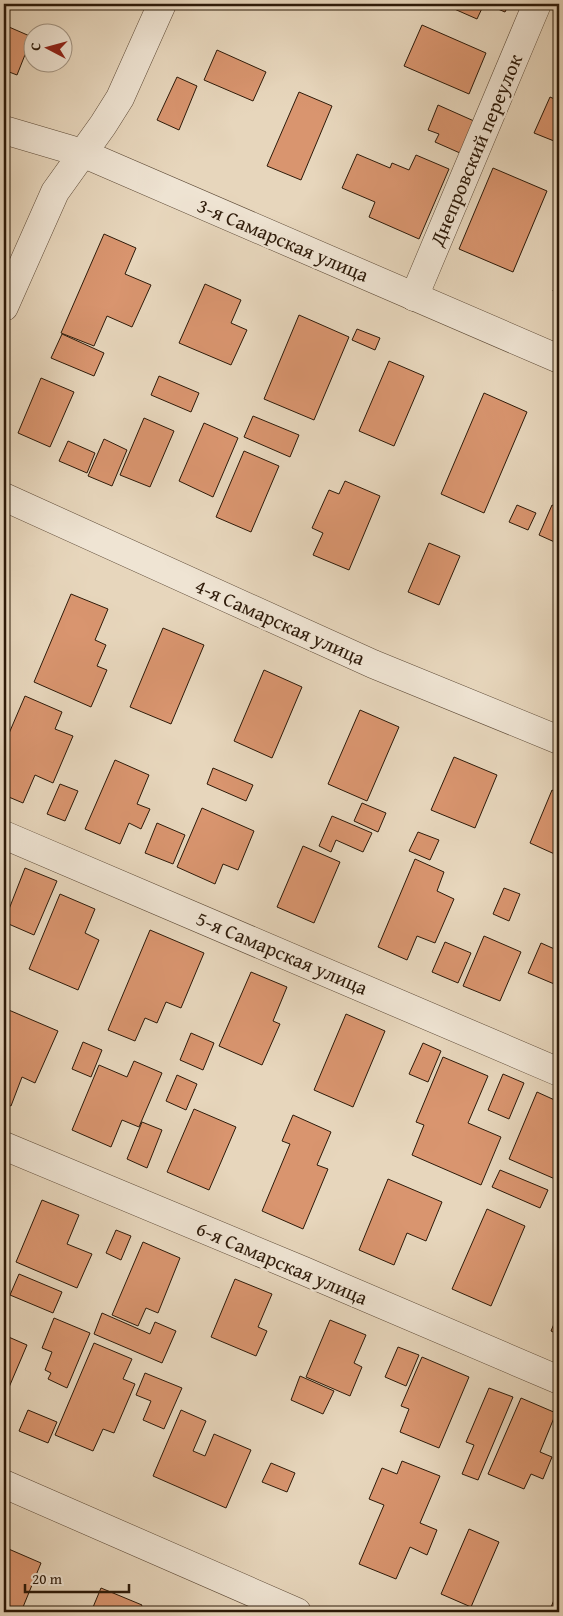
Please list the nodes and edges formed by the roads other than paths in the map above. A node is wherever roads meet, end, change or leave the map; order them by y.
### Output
1 (162, 4) edge
2 (537, 4) edge
3 (4, 130) edge
4 (82, 153) junction
5 (414, 297) junction
6 (4, 307) edge
7 (559, 359) edge
8 (4, 497) edge
9 (559, 740) edge
10 (4, 835) edge
11 (559, 1072) edge
12 (4, 1146) edge
13 (559, 1380) edge
14 (4, 1484) edge
15 (297, 1612) edge

1 - 4 street
2 - 5 street, Днепровский переулок
3 - 4 street, 3-я Самарская улица
4 - 5 street, 3-я Самарская улица
4 - 6 street
5 - 7 street, 3-я Самарская улица
8 - 9 street, 4-я Самарская улица
10 - 11 street, 5-я Самарская улица
12 - 13 street, 6-я Самарская улица
14 - 15 street

